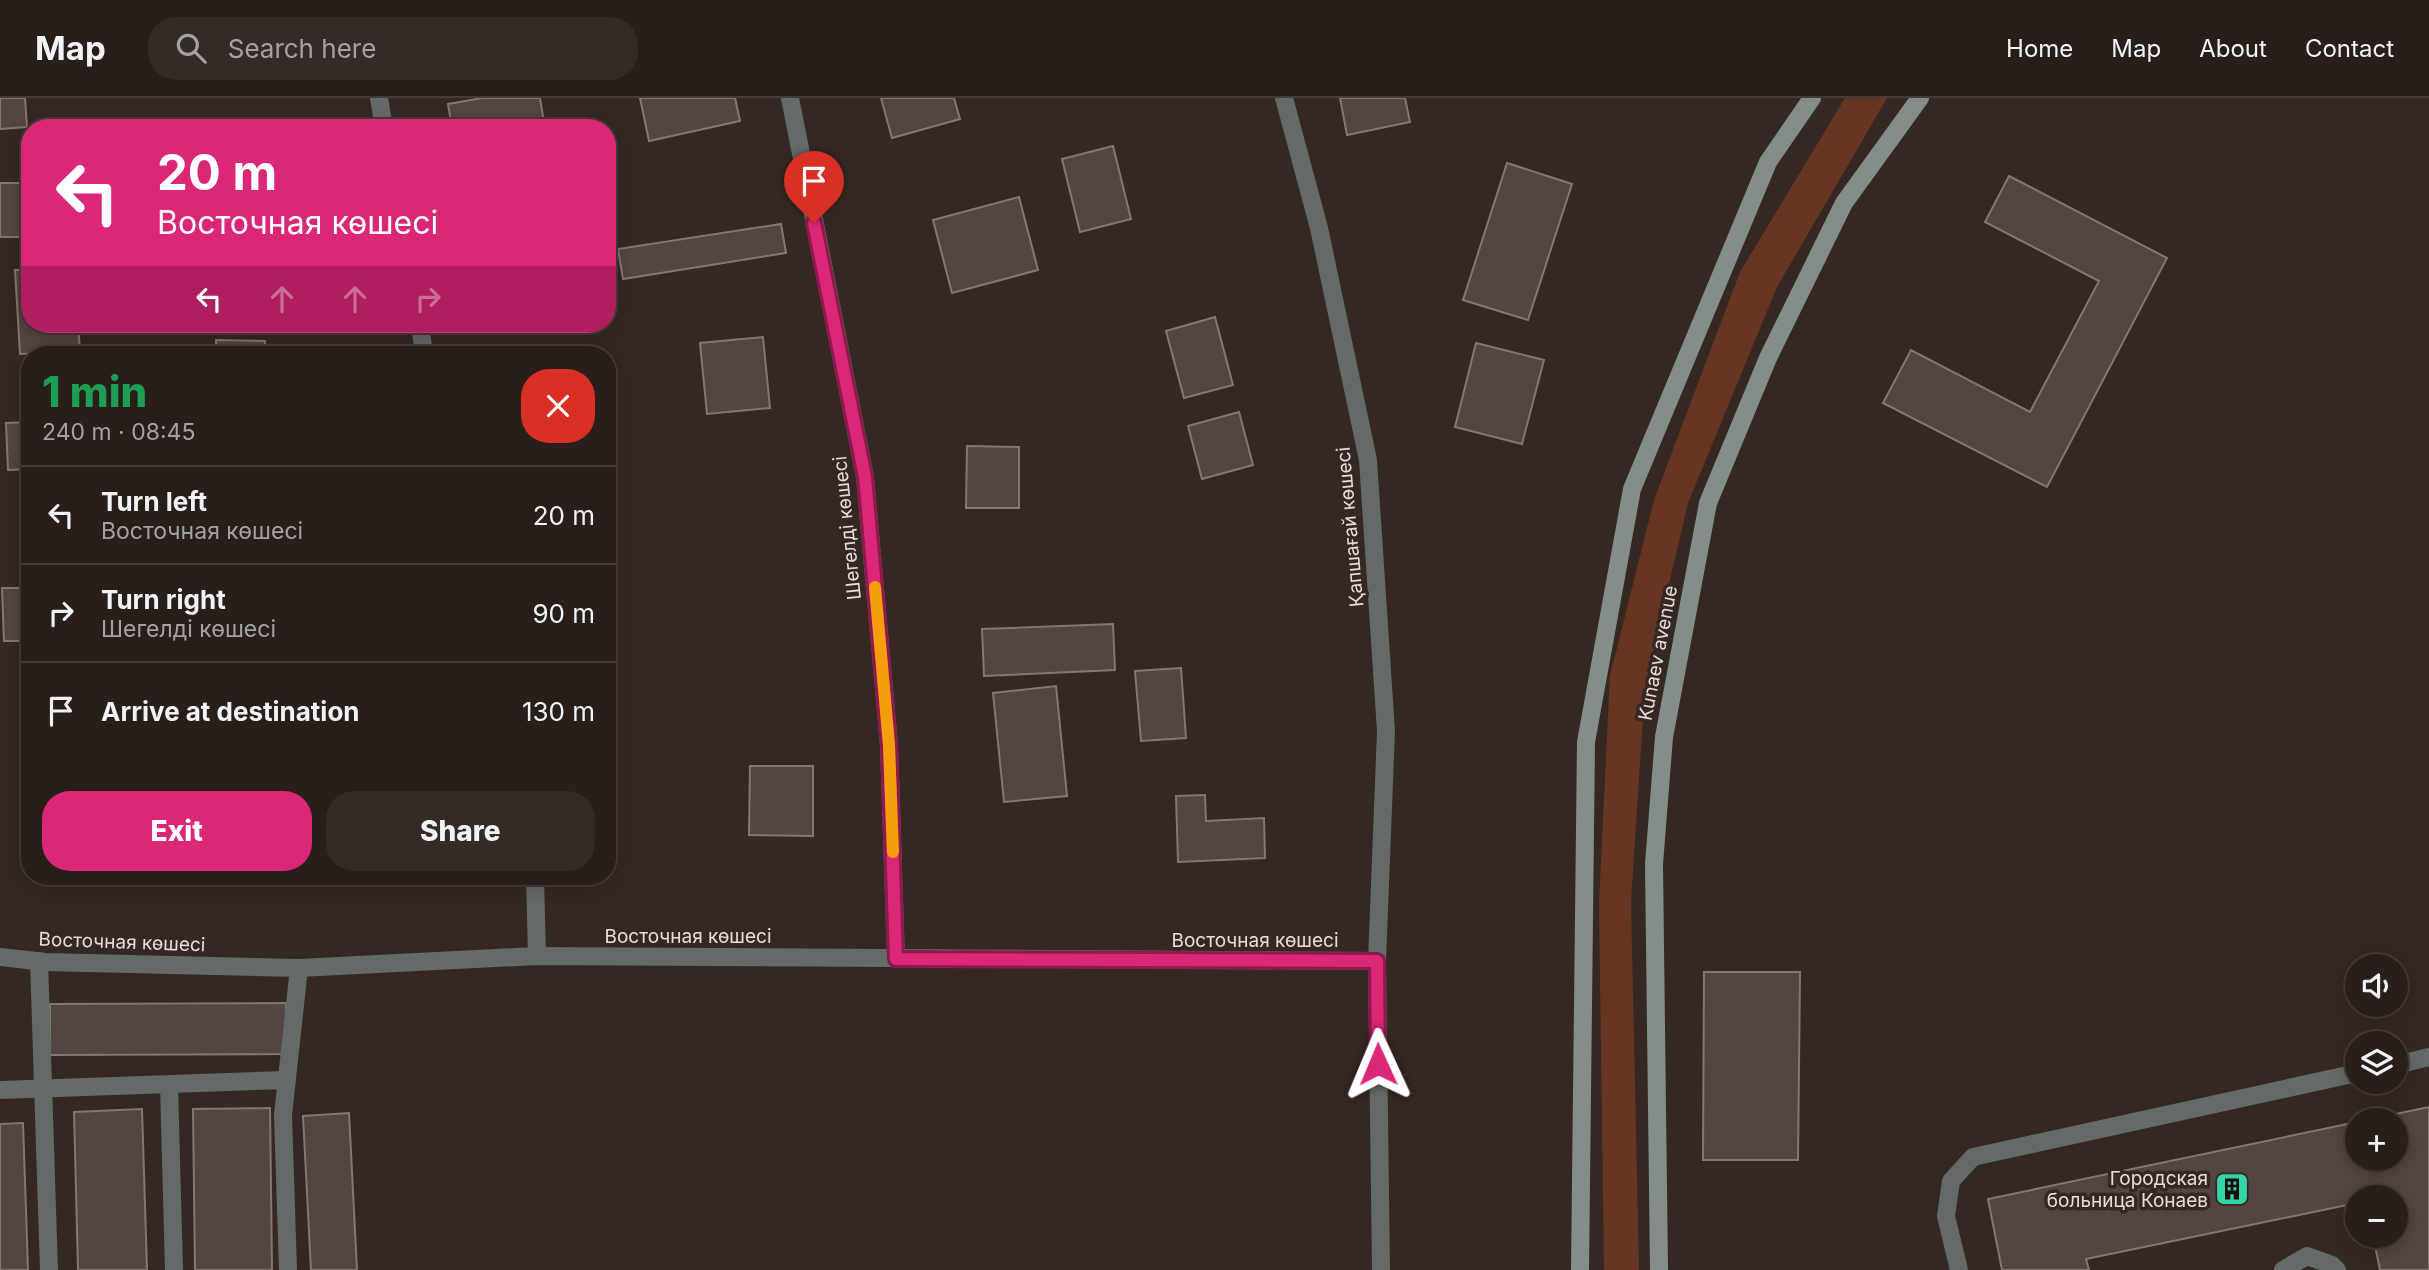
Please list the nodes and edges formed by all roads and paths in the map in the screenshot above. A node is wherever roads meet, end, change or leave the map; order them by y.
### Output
1 (379, 98) edge
2 (790, 98) edge
3 (1284, 98) edge
4 (1812, 98) edge
5 (1920, 98) edge
6 (382, 119) edge
7 (535, 885) edge
8 (537, 956) junction
9 (0, 957) edge
10 (896, 959) junction
11 (38, 961) junction
12 (1377, 961) junction
13 (299, 968) junction
14 (2429, 1057) edge
15 (2408, 1062) edge
16 (2345, 1076) edge
17 (285, 1080) junction
18 (169, 1085) junction
19 (0, 1090) edge
20 (43, 1090) junction
21 (49, 1270) edge
22 (174, 1270) edge
23 (288, 1270) edge
24 (1381, 1270) edge
25 (1580, 1270) edge
26 (1659, 1270) edge
27 (1959, 1270) edge
28 (2283, 1270) edge
29 (2337, 1270) edge

1 - 6 street
2 - 10 street, Шегелді көшесі
3 - 12 street, Қапшағай көшесі
4 - 25 main road
5 - 26 main road, Kunaev avenue
7 - 8 street
8 - 10 street, Восточная көшесі
8 - 13 street, Восточная көшесі
9 - 11 street, Восточная көшесі
10 - 12 street, Восточная көшесі
11 - 13 street, Восточная көшесі
11 - 20 street
12 - 24 street, Қапшағай көшесі
13 - 17 street
14 - 15 street
16 - 27 street
17 - 18 street
17 - 23 street
18 - 20 street
18 - 22 street
19 - 20 street
20 - 21 street
28 - 29 street

